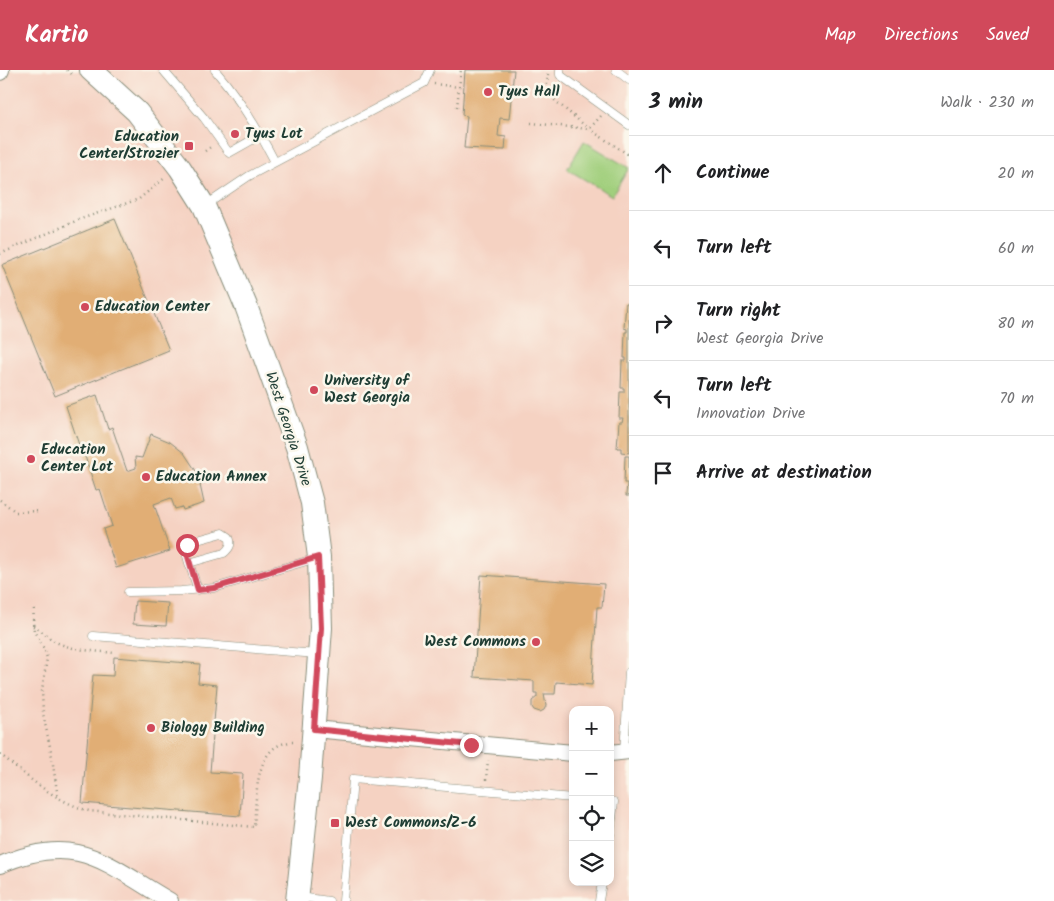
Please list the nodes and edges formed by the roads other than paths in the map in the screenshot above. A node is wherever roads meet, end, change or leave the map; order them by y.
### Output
1 (91, 70) edge
2 (163, 70) edge
3 (215, 70) edge
4 (430, 70) edge
5 (560, 70) edge
6 (616, 70) edge
7 (629, 80) edge
8 (629, 125) edge
9 (261, 135) junction
10 (275, 162) junction
11 (204, 206) junction
12 (318, 557) junction
13 (189, 563) junction
14 (198, 590) junction
15 (128, 592) dead end
16 (93, 636) dead end
17 (319, 654) junction
18 (629, 672) edge
19 (305, 736) junction
20 (621, 752) edge
21 (569, 753) edge
22 (569, 798) edge
23 (0, 865) edge
24 (601, 886) edge
25 (298, 899) edge
26 (170, 901) edge
27 (329, 901) edge
28 (343, 901) edge
29 (599, 901) edge

1 - 11 street, West Georgia Drive
2 - 9 lane
3 - 9 lane
4 - 10 lane
5 - 8 lane
6 - 7 lane
9 - 10 lane
10 - 11 lane
11 - 12 street, West Georgia Drive
12 - 14 lane
12 - 17 street, West Georgia Drive
13 - 13 lane
13 - 14 lane
14 - 15 lane
16 - 17 lane
17 - 19 street, West Georgia Drive
18 - 20 lane
19 - 21 street
19 - 25 street, West Georgia Drive
22 - 28 lane
23 - 26 street
24 - 29 lane
25 - 27 lane

